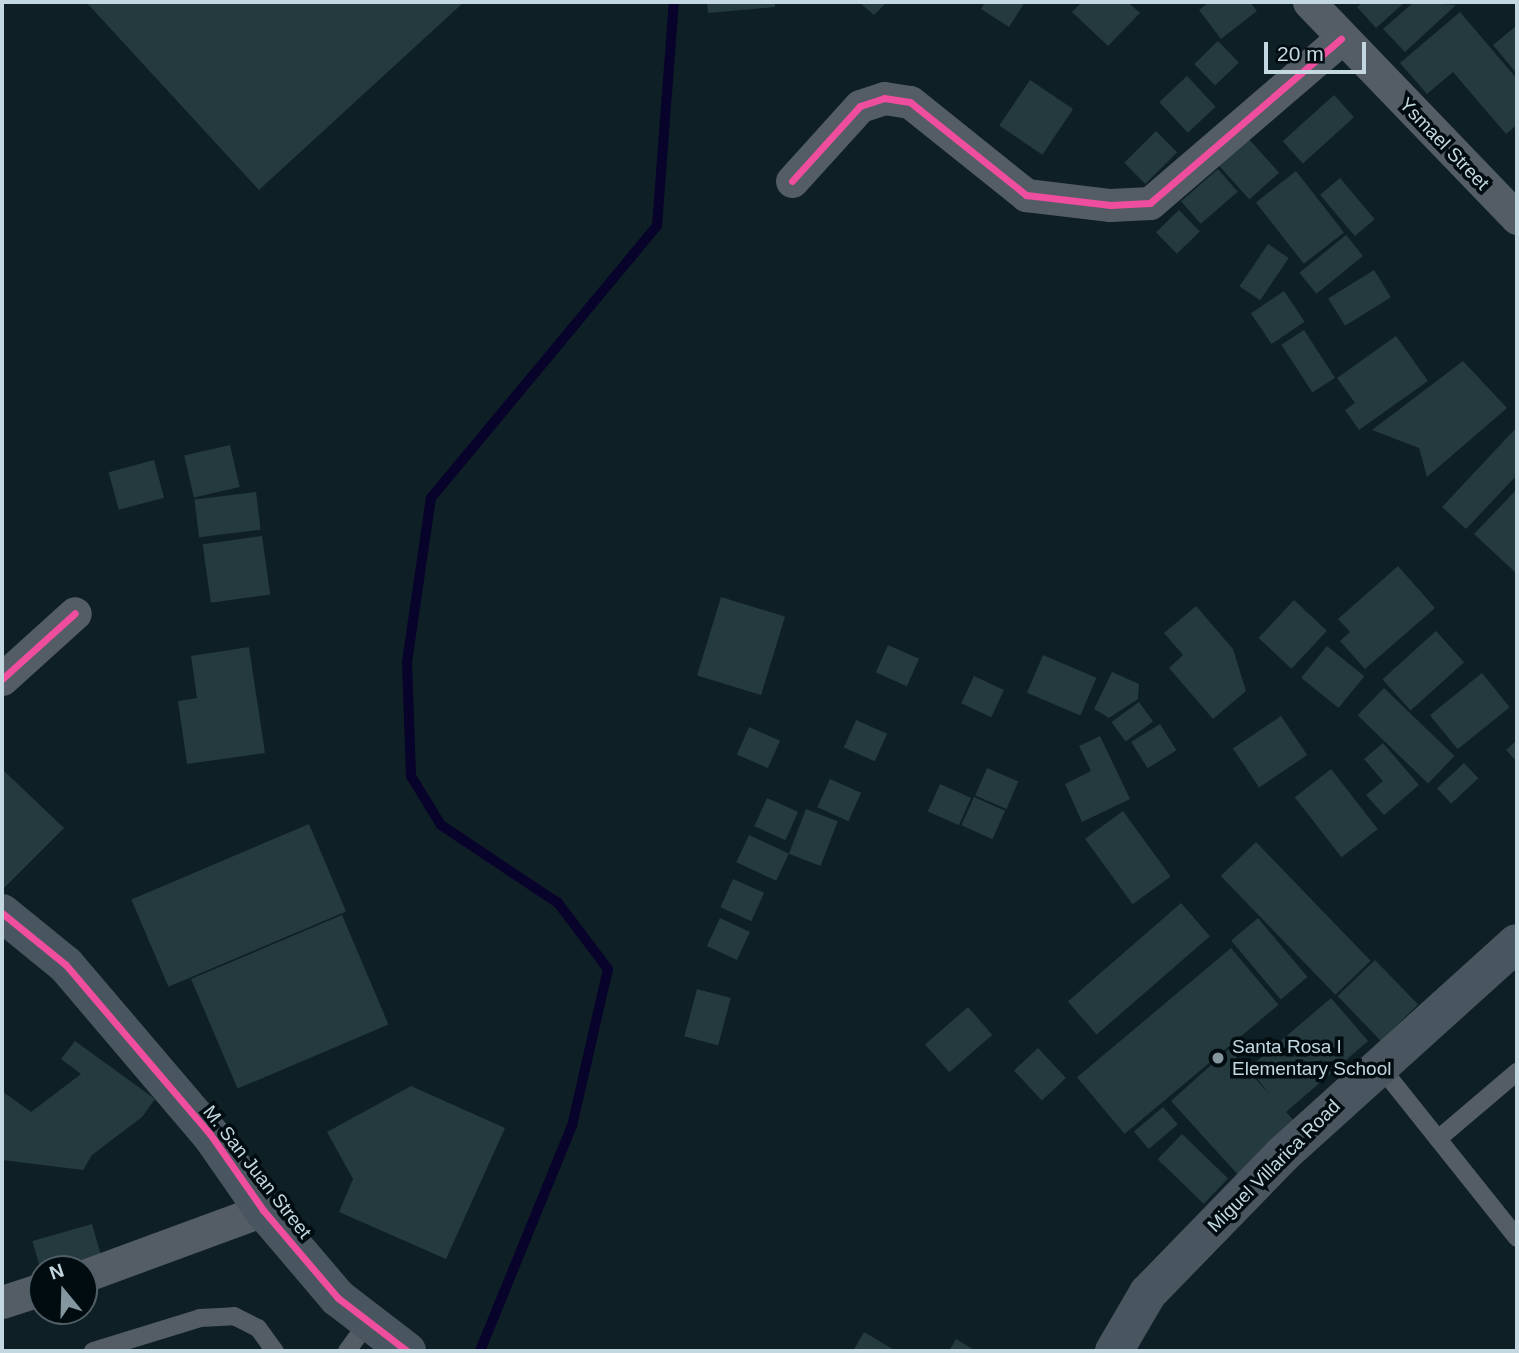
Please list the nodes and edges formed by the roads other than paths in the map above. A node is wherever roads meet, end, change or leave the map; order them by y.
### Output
1 (1309, 2) edge
2 (1341, 39) junction
3 (792, 181) dead end
4 (1517, 218) edge
5 (75, 613) dead end
6 (2, 678) edge
7 (2, 913) edge
8 (1514, 951) edge
9 (1379, 1065) junction
10 (1517, 1072) edge
11 (1438, 1139) junction
12 (263, 1210) junction
13 (1517, 1238) edge
14 (98, 1271) edge
15 (28, 1294) edge
16 (2, 1302) edge
17 (357, 1337) edge
18 (93, 1351) edge
19 (275, 1351) edge
20 (407, 1351) edge
21 (1114, 1351) edge

1 - 2 street, Ysmael Street
2 - 3 street
2 - 4 street, Ysmael Street
5 - 6 street
7 - 12 street, M. San Juan Street
8 - 9 street, Miguel Villarica Road
9 - 11 lane
9 - 21 street, Miguel Villarica Road
10 - 11 lane
11 - 13 lane
12 - 14 street
12 - 17 street, M. San Juan Street
15 - 16 street
17 - 20 street, M. San Juan Street
18 - 19 lane

